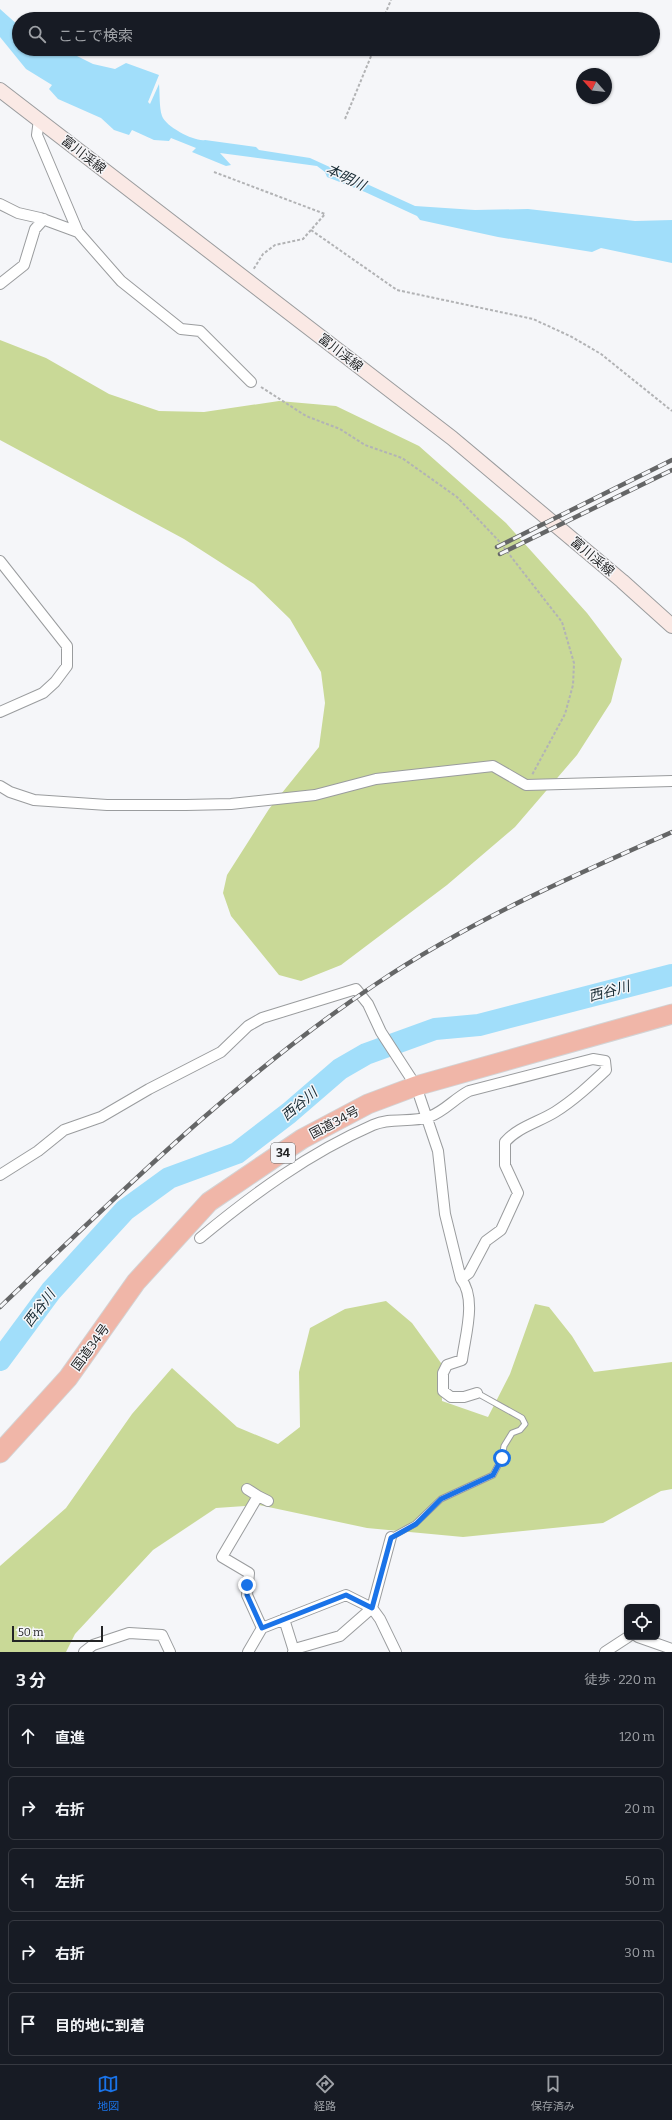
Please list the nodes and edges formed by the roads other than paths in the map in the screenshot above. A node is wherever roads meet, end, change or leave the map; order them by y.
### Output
1 (0, 90) edge
2 (39, 119) junction
3 (0, 204) edge
4 (44, 219) junction
5 (78, 232) junction
6 (0, 284) edge
7 (251, 382) road end
8 (0, 561) edge
9 (672, 626) edge
10 (0, 712) edge
11 (672, 781) edge
12 (0, 786) edge
13 (672, 1014) edge
14 (416, 1086) junction
15 (428, 1117) junction
16 (0, 1175) edge
17 (200, 1238) dead end
18 (461, 1279) junction
19 (477, 1393) joint
20 (0, 1453) edge
21 (247, 1489) dead end
22 (258, 1496) junction
23 (268, 1501) dead end
24 (391, 1538) joint
25 (372, 1608) junction
26 (284, 1619) junction
27 (262, 1628) junction
28 (624, 1640) edge
29 (646, 1640) edge
30 (672, 1649) edge
31 (84, 1652) edge
32 (170, 1652) edge
33 (248, 1652) edge
34 (293, 1652) edge
35 (396, 1652) edge
36 (605, 1652) edge

1 - 2 main road, 富川渓線
2 - 5 street
2 - 9 main road, 富川渓線
3 - 4 street
4 - 5 street
4 - 6 street
5 - 7 street
8 - 10 street
11 - 12 street
13 - 14 highway, 国道34号 / 34
14 - 15 street
14 - 16 street
14 - 20 highway, 国道34号 / 34
15 - 17 street
15 - 18 street
15 - 18 street
18 - 19 street
19 - 24 lane
21 - 22 street
22 - 23 street
22 - 27 street
24 - 25 street
25 - 26 street
25 - 34 street
25 - 35 street
26 - 27 street
26 - 34 street
27 - 33 street
28 - 36 street
29 - 30 street
31 - 32 street

